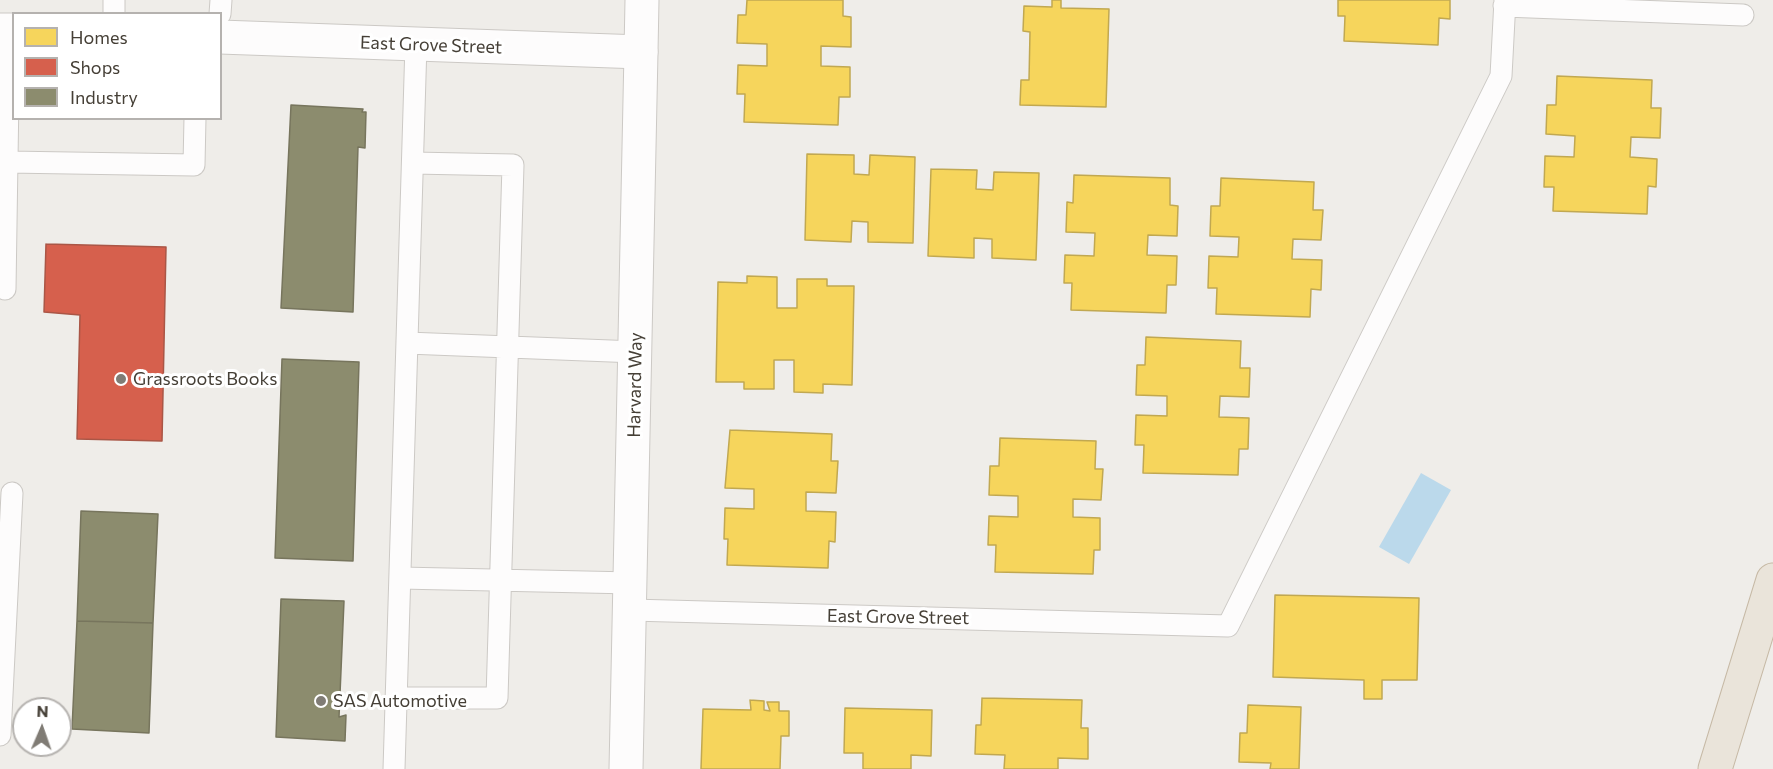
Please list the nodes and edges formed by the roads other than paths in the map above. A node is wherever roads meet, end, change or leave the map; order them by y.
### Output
1 (642, 0) edge
2 (1505, 3) edge
3 (1743, 15) dead end
4 (7, 30) edge
5 (222, 37) edge
6 (416, 44) junction
7 (641, 52) junction
8 (195, 120) edge
9 (8, 162) junction
10 (413, 163) junction
11 (5, 289) dead end
12 (407, 343) junction
13 (508, 346) junction
14 (636, 352) junction
15 (12, 493) dead end
16 (400, 578) junction
17 (1773, 580) edge
18 (501, 582) junction
19 (631, 597) junction
20 (396, 698) junction
21 (0, 735) edge
22 (394, 769) edge
23 (626, 769) edge
24 (1715, 769) edge

1 - 7 street, Harvard Way
2 - 3 lane
2 - 19 lane, East Grove Street
4 - 9 lane
5 - 6 street, East Grove Street
6 - 7 street, East Grove Street
6 - 10 lane
7 - 14 street, Harvard Way
8 - 9 lane
9 - 11 lane
10 - 12 lane
10 - 13 lane
12 - 13 lane
12 - 16 lane
13 - 14 lane
13 - 18 lane
14 - 19 street, Harvard Way
15 - 21 lane
16 - 18 lane, East Grove Street
16 - 20 lane
17 - 24 highway
18 - 19 lane, East Grove Street
18 - 20 lane
19 - 23 street, Harvard Way
20 - 22 lane

